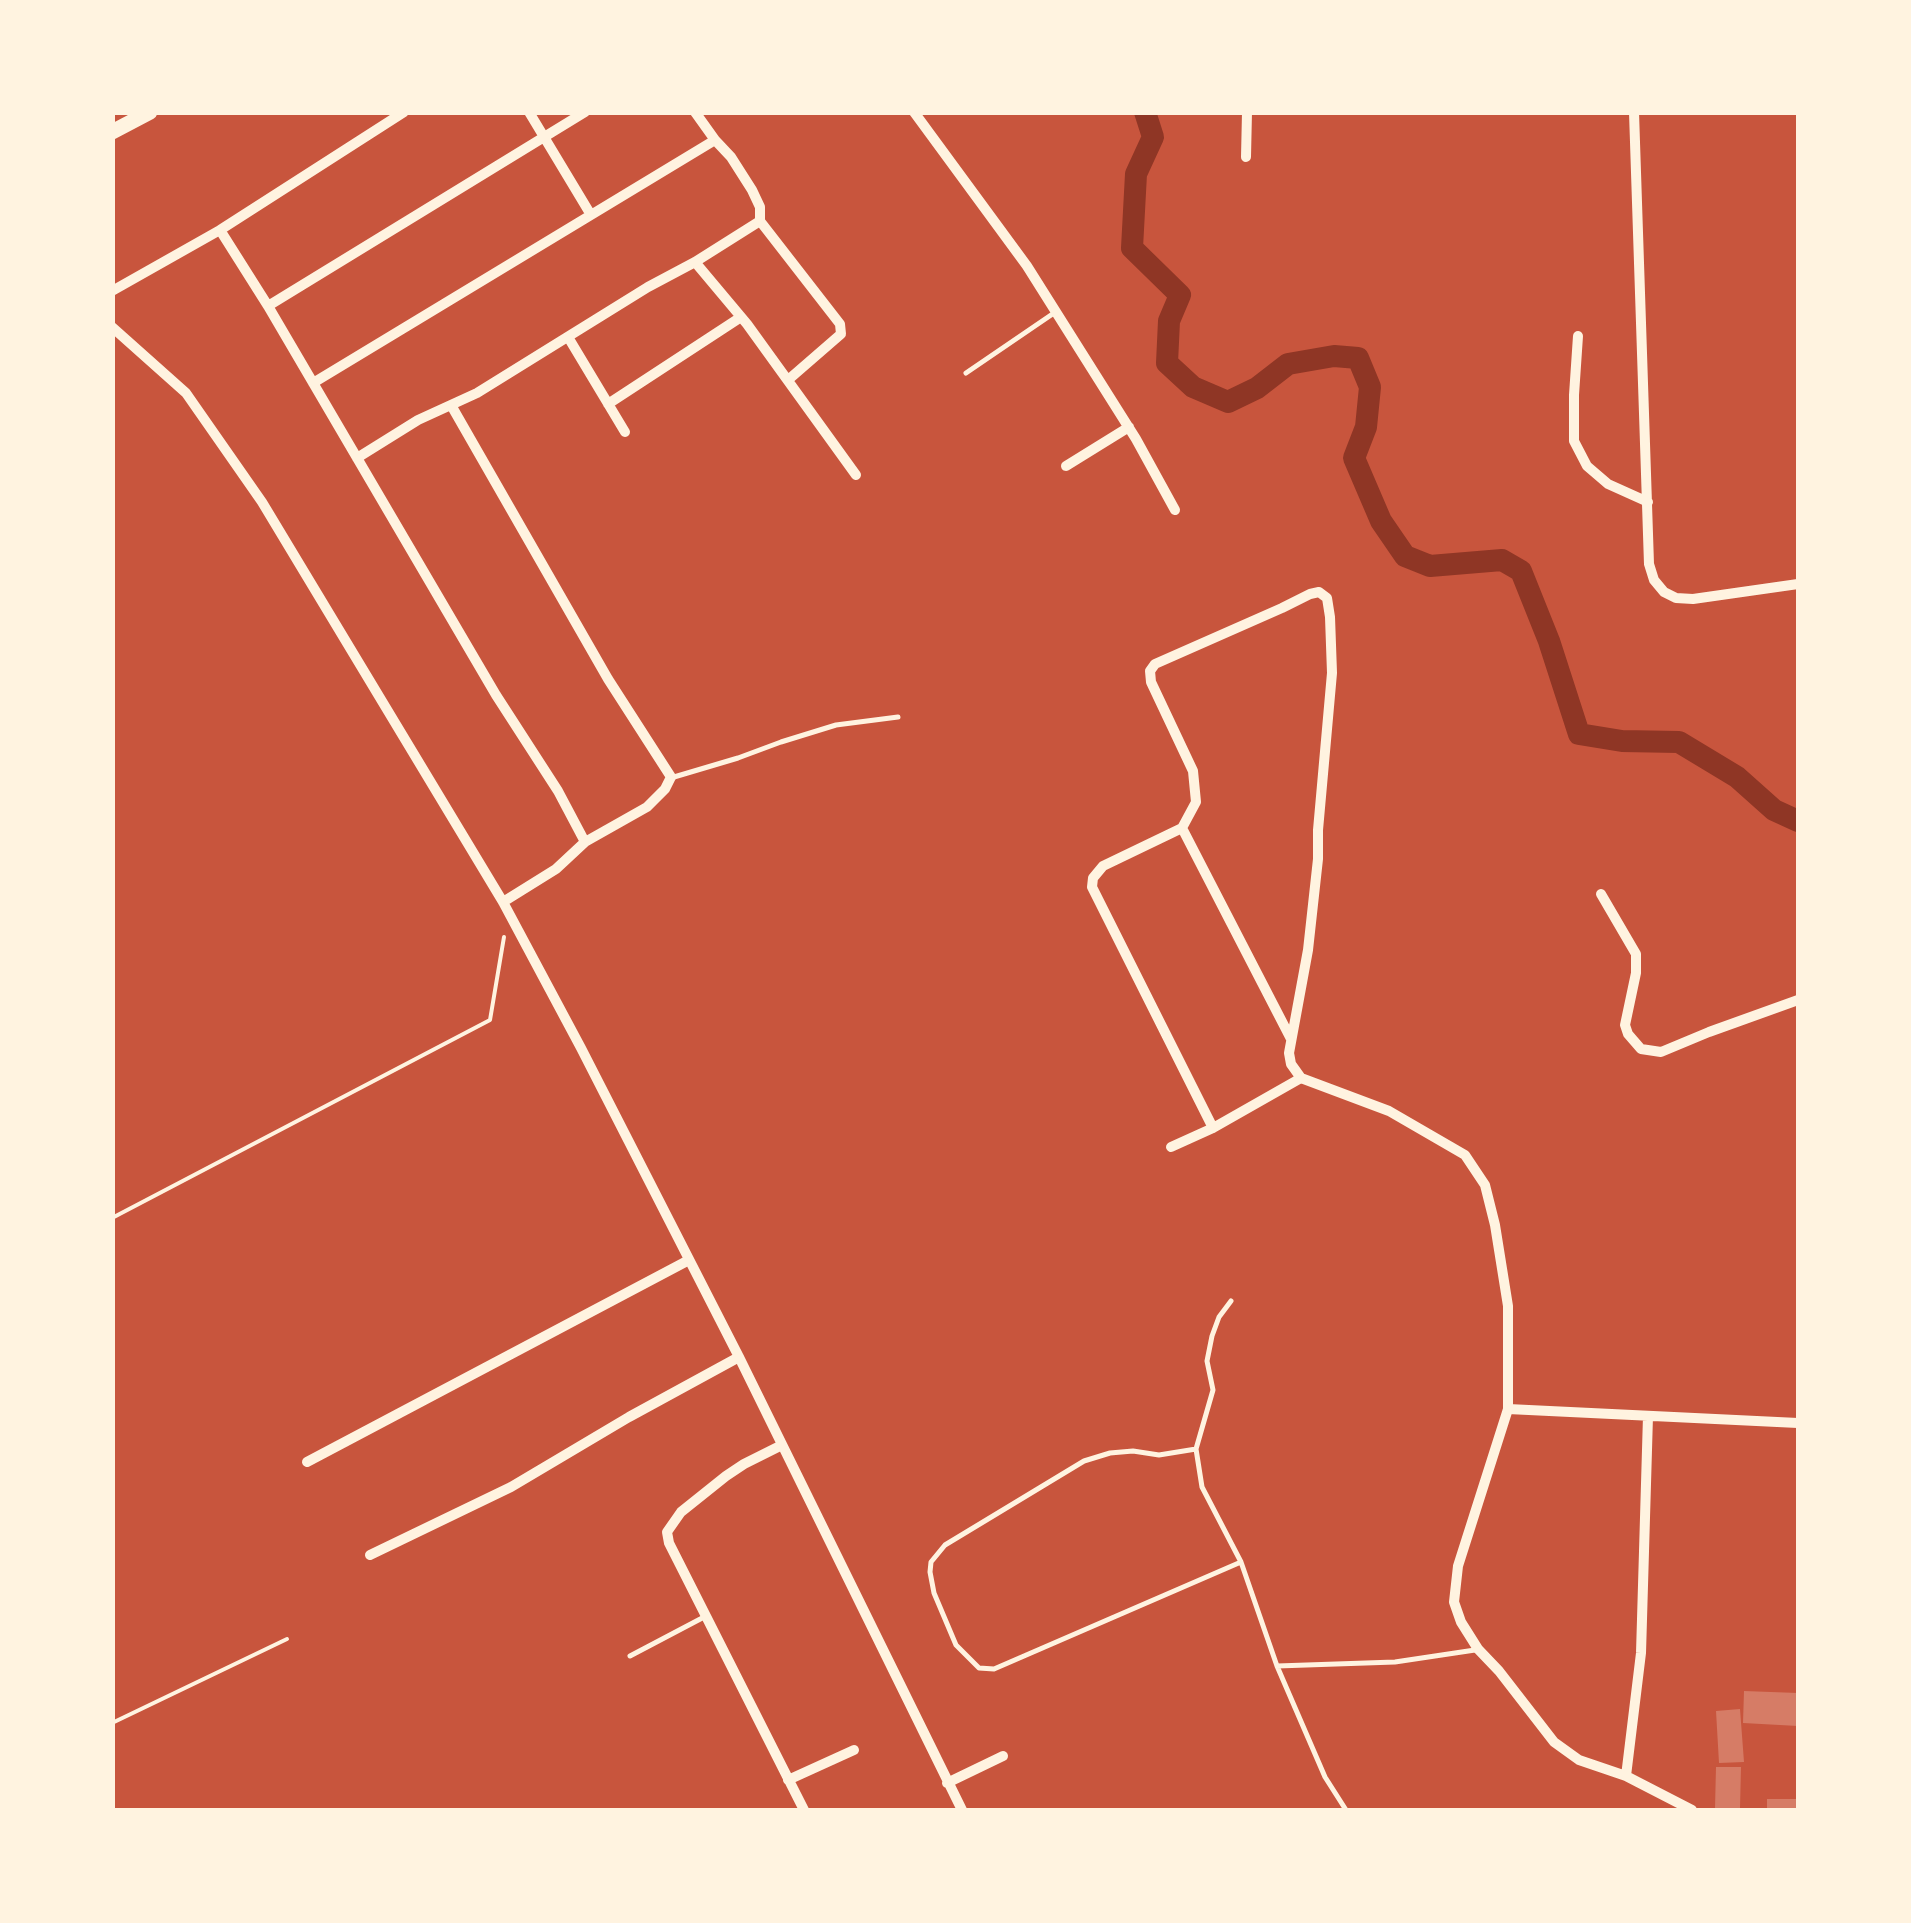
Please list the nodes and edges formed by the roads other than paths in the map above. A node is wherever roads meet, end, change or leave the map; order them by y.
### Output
1 (150, 112) edge
2 (404, 112) edge
3 (529, 112) edge
4 (585, 112) edge
5 (695, 112) edge
6 (914, 112) edge
7 (1248, 112) edge
8 (1634, 112) edge
9 (112, 132) edge
10 (544, 137) junction
11 (715, 140) junction
12 (1246, 157) dead end
13 (591, 215) junction
14 (760, 221) junction
15 (220, 230) junction
16 (695, 262) junction
17 (112, 291) edge
18 (268, 306) junction
19 (1056, 312) junction
20 (741, 317) junction
21 (112, 327) edge
22 (1578, 336) dead end
23 (568, 338) junction
24 (966, 373) dead end
25 (788, 380) junction
26 (313, 384) junction
27 (608, 404) junction
28 (450, 405) junction
29 (1129, 427) junction
30 (625, 432) dead end
31 (357, 458) junction
32 (1066, 466) dead end
33 (856, 475) dead end
34 (1648, 502) junction
35 (1176, 510) dead end
36 (1798, 584) edge
37 (898, 717) dead end
38 (671, 777) junction
39 (1182, 828) junction
40 (585, 842) junction
41 (1601, 894) dead end
42 (506, 906) junction
43 (1798, 1000) edge
44 (1291, 1039) junction
45 (1301, 1078) junction
46 (1213, 1128) junction
47 (1171, 1147) dead end
48 (689, 1260) junction
49 (1231, 1301) dead end
50 (740, 1357) junction
51 (1508, 1409) junction
52 (1648, 1416) junction
53 (1798, 1423) edge
54 (782, 1445) junction
55 (1196, 1449) junction
56 (307, 1462) dead end
57 (370, 1555) dead end
58 (1241, 1562) junction
59 (706, 1616) junction
60 (1478, 1649) junction
61 (630, 1656) dead end
62 (1278, 1666) junction
63 (854, 1750) dead end
64 (1002, 1756) dead end
65 (1626, 1776) junction
66 (788, 1780) junction
67 (948, 1783) junction
68 (804, 1810) edge
69 (962, 1810) edge
70 (1346, 1810) edge
71 (1692, 1810) edge

1 - 9 main road
2 - 15 street
3 - 10 street
4 - 10 street
5 - 11 street
6 - 19 street
7 - 12 street
8 - 34 street
10 - 13 street
10 - 18 street
11 - 13 street
11 - 14 street
13 - 26 street
14 - 16 street
14 - 25 street
15 - 17 street
15 - 18 street
16 - 20 street
16 - 23 street
18 - 26 street
19 - 24 lane
19 - 29 street
20 - 25 street
20 - 27 street
21 - 42 street
22 - 34 street
23 - 27 street
23 - 28 street
25 - 33 street
26 - 31 street
27 - 30 street
28 - 31 street
28 - 38 street
29 - 32 street
29 - 35 street
31 - 40 street
34 - 36 street
37 - 38 lane
38 - 40 street
39 - 44 street
39 - 44 street
39 - 46 street
40 - 42 street
41 - 43 street
42 - 48 street
44 - 45 street
45 - 46 street
45 - 51 street
46 - 47 street
48 - 50 street
48 - 56 street
49 - 55 lane
50 - 54 street
50 - 57 street
51 - 52 street
51 - 60 street
52 - 53 street
52 - 65 street
54 - 59 street
54 - 67 street
55 - 58 lane
55 - 58 lane
58 - 62 lane
59 - 61 lane
59 - 66 street
60 - 62 lane
60 - 65 street
62 - 70 lane
63 - 66 street
64 - 67 street
65 - 71 street
66 - 68 street
67 - 69 street

